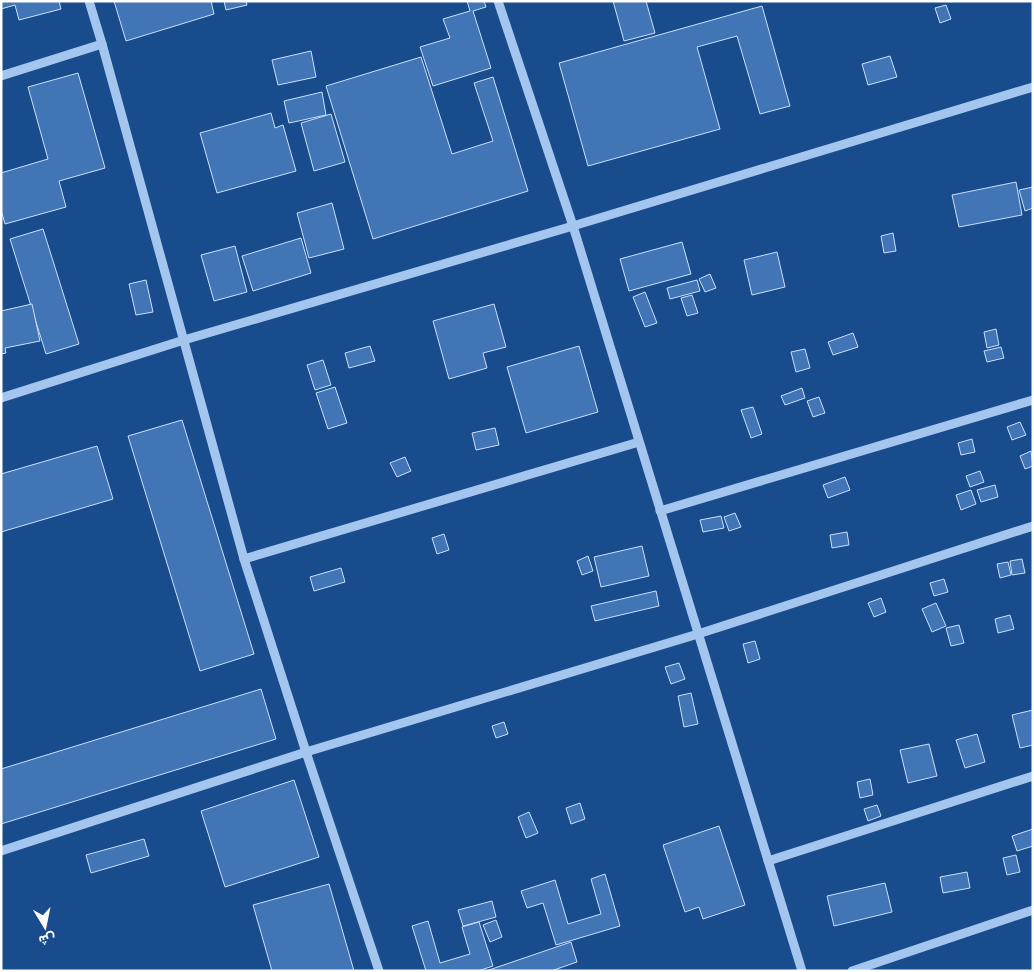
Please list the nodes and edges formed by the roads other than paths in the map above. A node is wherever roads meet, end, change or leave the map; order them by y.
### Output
1 (89, 1) edge
2 (498, 1) edge
3 (102, 44) junction
4 (1, 76) edge
5 (1033, 87) edge
6 (573, 226) junction
7 (184, 340) junction
8 (1, 398) edge
9 (1033, 400) edge
10 (639, 442) junction
11 (660, 511) junction
12 (1033, 526) edge
13 (244, 559) junction
14 (698, 634) junction
15 (306, 752) junction
16 (1033, 776) edge
17 (1, 851) edge
18 (768, 861) junction
19 (1033, 910) edge
20 (379, 971) edge
21 (802, 971) edge
22 (852, 971) edge

1 - 3 street
2 - 6 street
3 - 4 street
3 - 7 street
5 - 6 street
6 - 7 street
6 - 10 street
7 - 8 street
7 - 13 street
9 - 11 street
10 - 11 street
10 - 13 street
11 - 14 street
12 - 14 street
13 - 15 street
14 - 15 street
14 - 18 street
15 - 17 street
15 - 20 street
16 - 18 street
18 - 21 street
19 - 22 street

